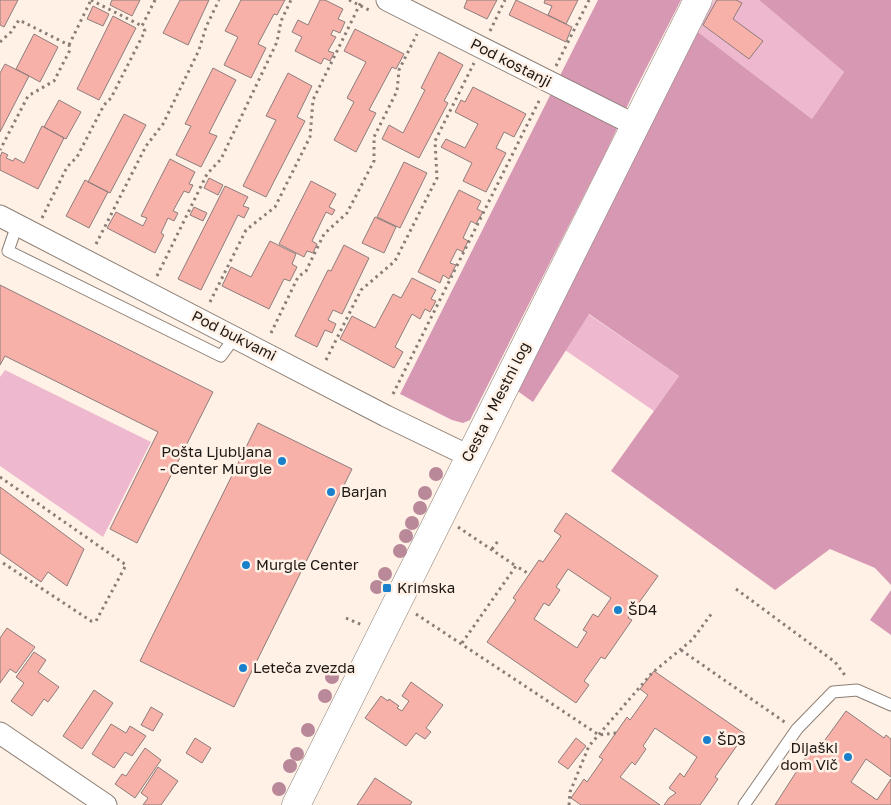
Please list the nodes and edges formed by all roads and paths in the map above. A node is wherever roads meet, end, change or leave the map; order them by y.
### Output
1 (91, 0) edge
2 (155, 0) edge
3 (219, 0) edge
4 (291, 0) edge
5 (362, 0) edge
6 (387, 0) edge
7 (505, 0) edge
8 (589, 0) edge
9 (698, 0) edge
10 (425, 19) junction
11 (142, 26) junction
12 (0, 42) edge
13 (69, 45) junction
14 (482, 48) junction
15 (549, 81) junction
16 (635, 125) junction
17 (0, 150) edge
18 (42, 218) dead end
19 (9, 221) edge
20 (95, 245) dead end
21 (157, 276) dead end
22 (210, 302) dead end
23 (271, 332) dead end
24 (326, 360) dead end
25 (393, 394) dead end
26 (469, 456) junction
27 (0, 477) edge
28 (440, 515) junction
29 (498, 541) dead end
30 (492, 549) junction
31 (0, 561) edge
32 (516, 566) junction
33 (529, 574) dead end
34 (736, 589) dead end
35 (397, 601) junction
36 (712, 613) dead end
37 (462, 643) junction
38 (681, 650) junction
39 (856, 690) junction
40 (891, 705) edge
41 (797, 729) junction
42 (0, 733) edge
43 (616, 733) dead end
44 (599, 736) junction
45 (304, 801) edge
46 (106, 805) edge
47 (569, 805) edge
48 (744, 805) edge

1 - 11 path
1 - 13 path
2 - 11 path
3 - 20 path
4 - 21 path
5 - 22 path
6 - 10 street, Pod kostanji
7 - 14 path
8 - 15 path
9 - 16 street, Cesta v Mestni log
10 - 14 street, Pod kostanji
10 - 23 path
11 - 18 path
12 - 13 path
13 - 17 path
14 - 15 street, Pod kostanji
14 - 24 path
15 - 16 street, Pod kostanji
15 - 25 path
16 - 26 street, Cesta v Mestni log
19 - 26 street, Pod bukvami
26 - 28 street, Cesta v Mestni log
27 - 31 path
28 - 30 path
28 - 35 street, Cesta v Mestni log
29 - 30 path
30 - 32 path
32 - 33 path
32 - 37 path
34 - 39 path
35 - 37 path
35 - 45 street, Cesta v Mestni log
36 - 38 path
37 - 44 path
38 - 41 path
38 - 44 path
39 - 40 lane
39 - 41 lane
41 - 48 lane
42 - 46 street
43 - 44 path
44 - 47 path

